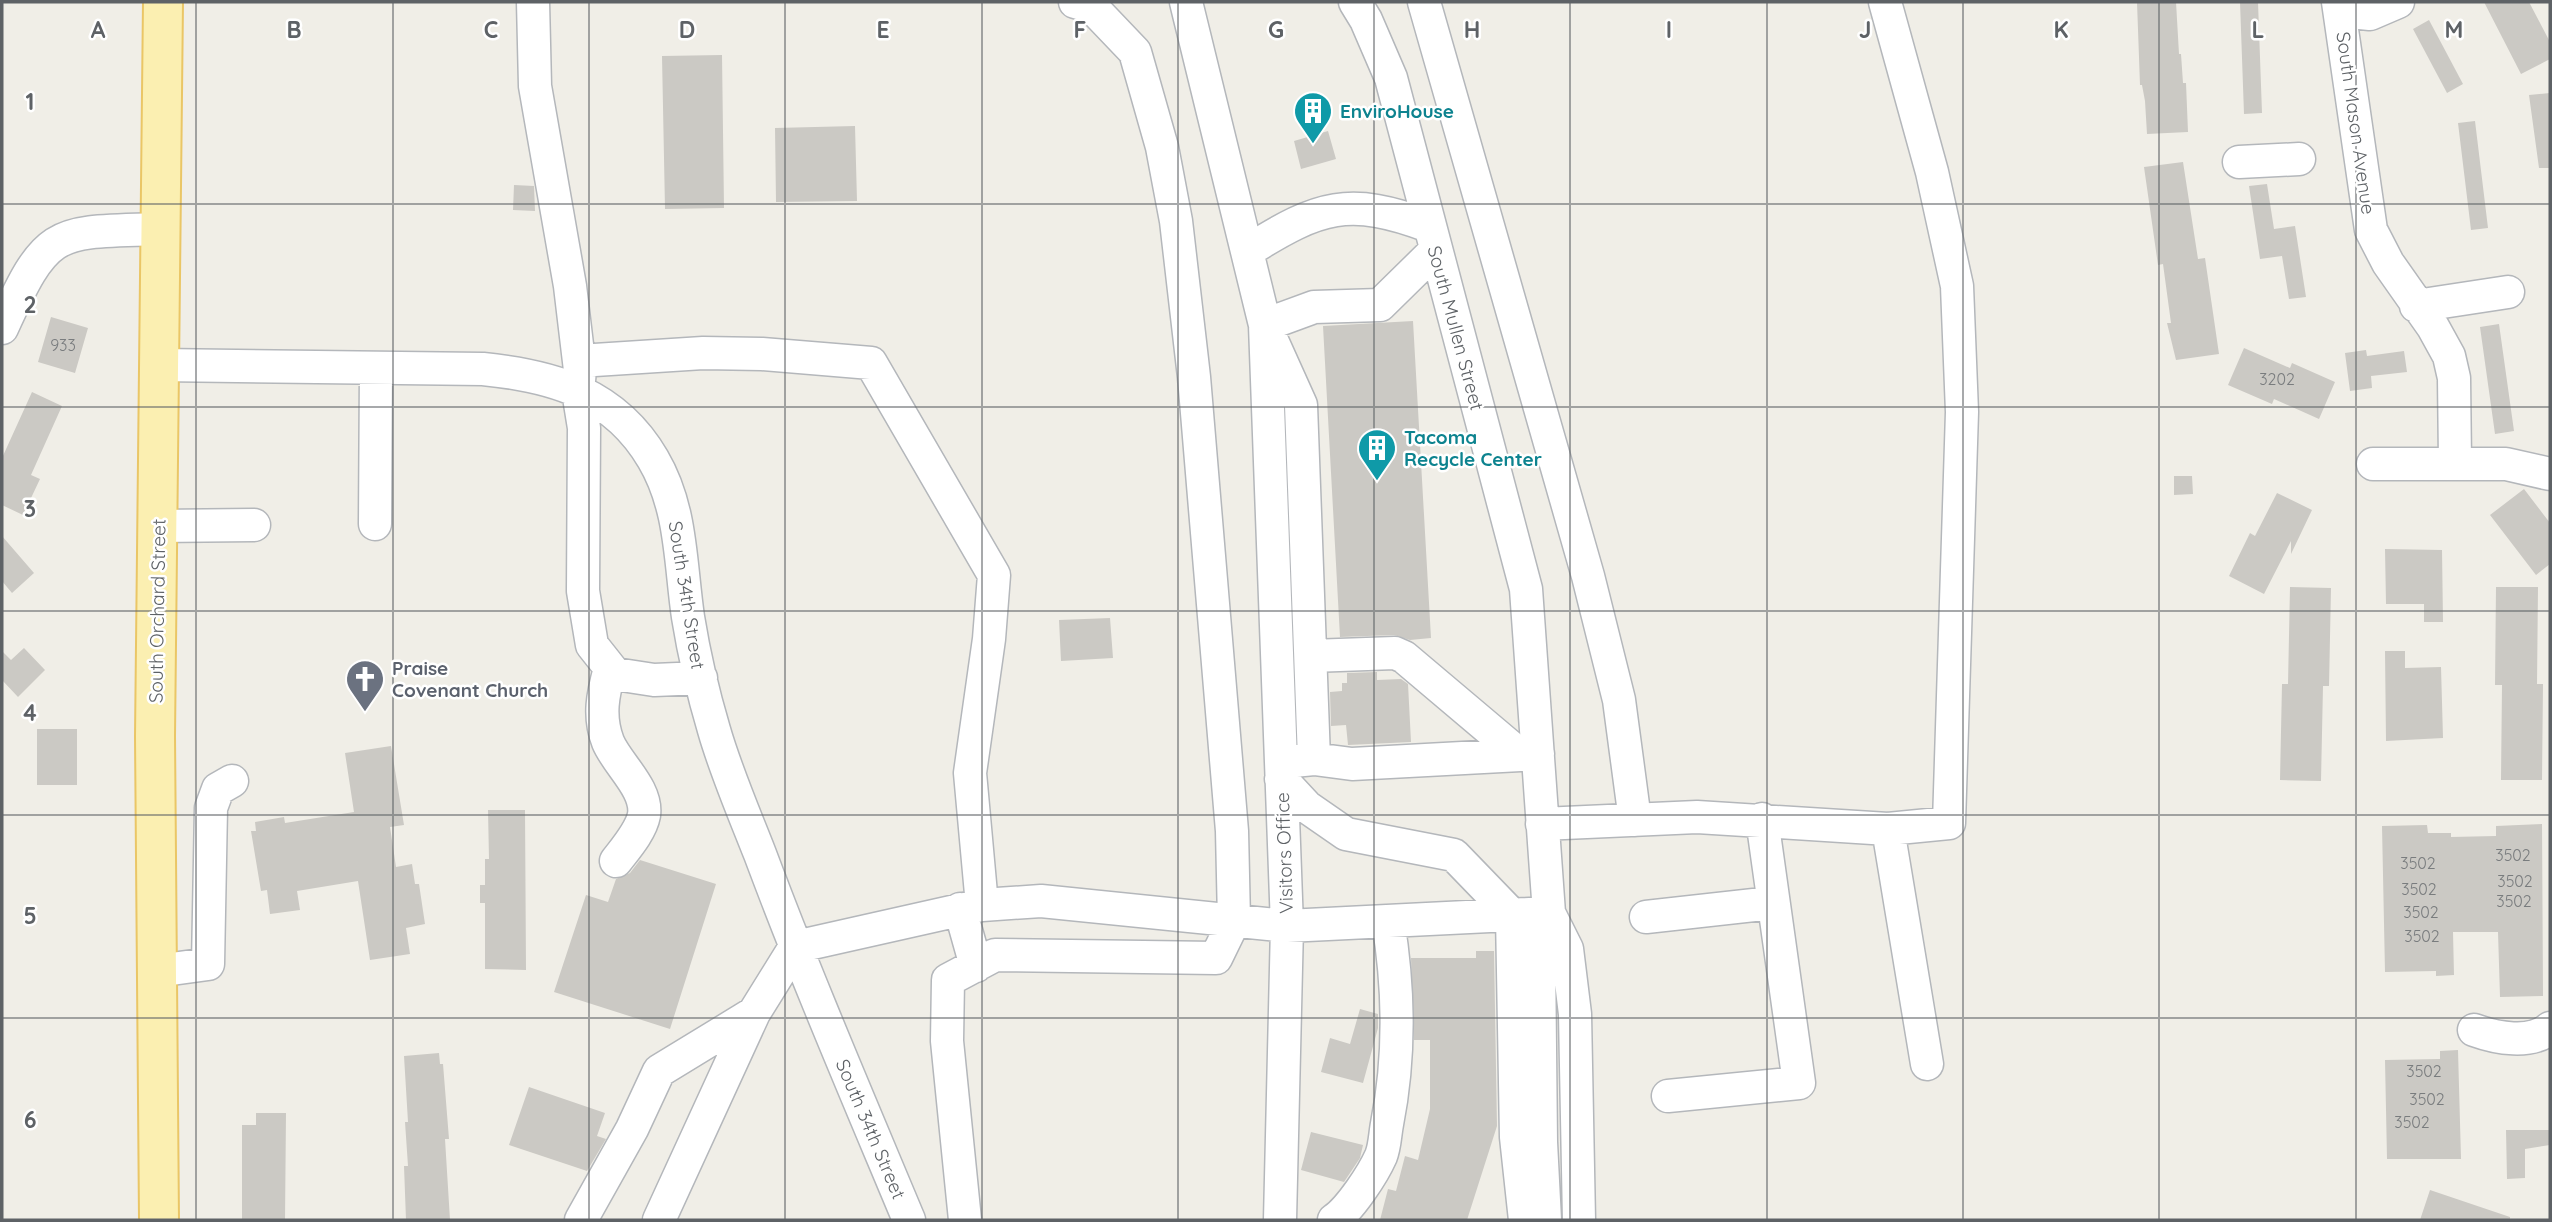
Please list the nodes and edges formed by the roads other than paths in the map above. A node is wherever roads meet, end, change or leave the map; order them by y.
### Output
1 (163, 2) edge
2 (533, 2) edge
3 (1075, 2) edge
4 (1186, 2) edge
5 (1355, 2) edge
6 (1424, 2) edge
7 (1885, 2) edge
8 (2398, 2) edge
9 (2339, 6) edge
10 (2299, 159) dead end
11 (2239, 162) dead end
12 (161, 229) junction
13 (1432, 238) junction
14 (1248, 250) junction
15 (2508, 292) dead end
16 (2416, 306) junction
17 (1265, 326) junction
18 (2, 328) edge
19 (159, 365) junction
20 (376, 368) junction
21 (579, 376) junction
22 (2455, 462) junction
23 (2373, 464) dead end
24 (2550, 474) edge
25 (375, 524) dead end
26 (254, 525) dead end
27 (158, 526) junction
28 (1311, 656) junction
29 (610, 668) junction
30 (701, 678) junction
31 (1529, 755) junction
32 (1314, 759) junction
33 (1281, 770) junction
34 (232, 781) dead end
35 (1762, 819) junction
36 (1635, 820) junction
37 (1542, 824) junction
38 (1888, 829) junction
39 (616, 861) dead end
40 (1773, 903) junction
41 (971, 907) junction
42 (1549, 913) junction
43 (1512, 915) junction
44 (1646, 917) dead end
45 (1234, 921) junction
46 (1388, 921) junction
47 (1287, 926) junction
48 (795, 947) junction
49 (976, 966) junction
50 (157, 971) junction
51 (754, 1013) junction
52 (2550, 1028) edge
53 (2474, 1030) dead end
54 (1927, 1064) dead end
55 (1668, 1096) dead end
56 (159, 1220) edge
57 (581, 1220) edge
58 (659, 1220) edge
59 (909, 1220) edge
60 (965, 1220) edge
61 (1280, 1220) edge
62 (1334, 1220) edge
63 (1525, 1220) edge
64 (1545, 1220) edge
65 (1578, 1220) edge

1 - 12 main road, South Orchard Street
2 - 21 street
3 - 45 street
4 - 14 street
5 - 13 street, South Mullen Street
6 - 36 street
7 - 38 street
8 - 9 street
9 - 16 street, South Mason Avenue
10 - 11 street
12 - 18 street
12 - 19 main road, South Orchard Street
13 - 14 street
13 - 17 street
13 - 31 street, South Mullen Street
14 - 17 street
15 - 16 street
16 - 22 street, South Mason Avenue
17 - 28 street
17 - 33 street
19 - 20 street, South 34th Street
19 - 27 main road, South Orchard Street
20 - 21 street, South 34th Street
20 - 25 street
21 - 29 street
21 - 30 street, South 34th Street
21 - 41 street
22 - 23 street
22 - 24 street
26 - 27 street
27 - 50 main road, South Orchard Street
28 - 31 street
28 - 32 street
29 - 30 street
29 - 39 street
30 - 48 street, South 34th Street
31 - 32 street
31 - 37 street, South Mullen Street
32 - 33 street
33 - 43 street
33 - 47 street, Visitors Office
34 - 50 street
35 - 36 street
35 - 38 street
35 - 40 street
36 - 37 street
37 - 42 street, South Mullen Street
38 - 54 street
40 - 44 street
40 - 55 street
41 - 45 street
41 - 48 street
41 - 49 street
42 - 43 street
42 - 64 street
42 - 65 street
43 - 46 street
43 - 63 street
45 - 47 street
45 - 49 street
46 - 47 street
46 - 62 street
47 - 61 street, Visitors Office
48 - 51 street
48 - 59 street, South 34th Street
49 - 60 street
50 - 56 main road, South Orchard Street
51 - 57 street
51 - 58 street
52 - 53 street

